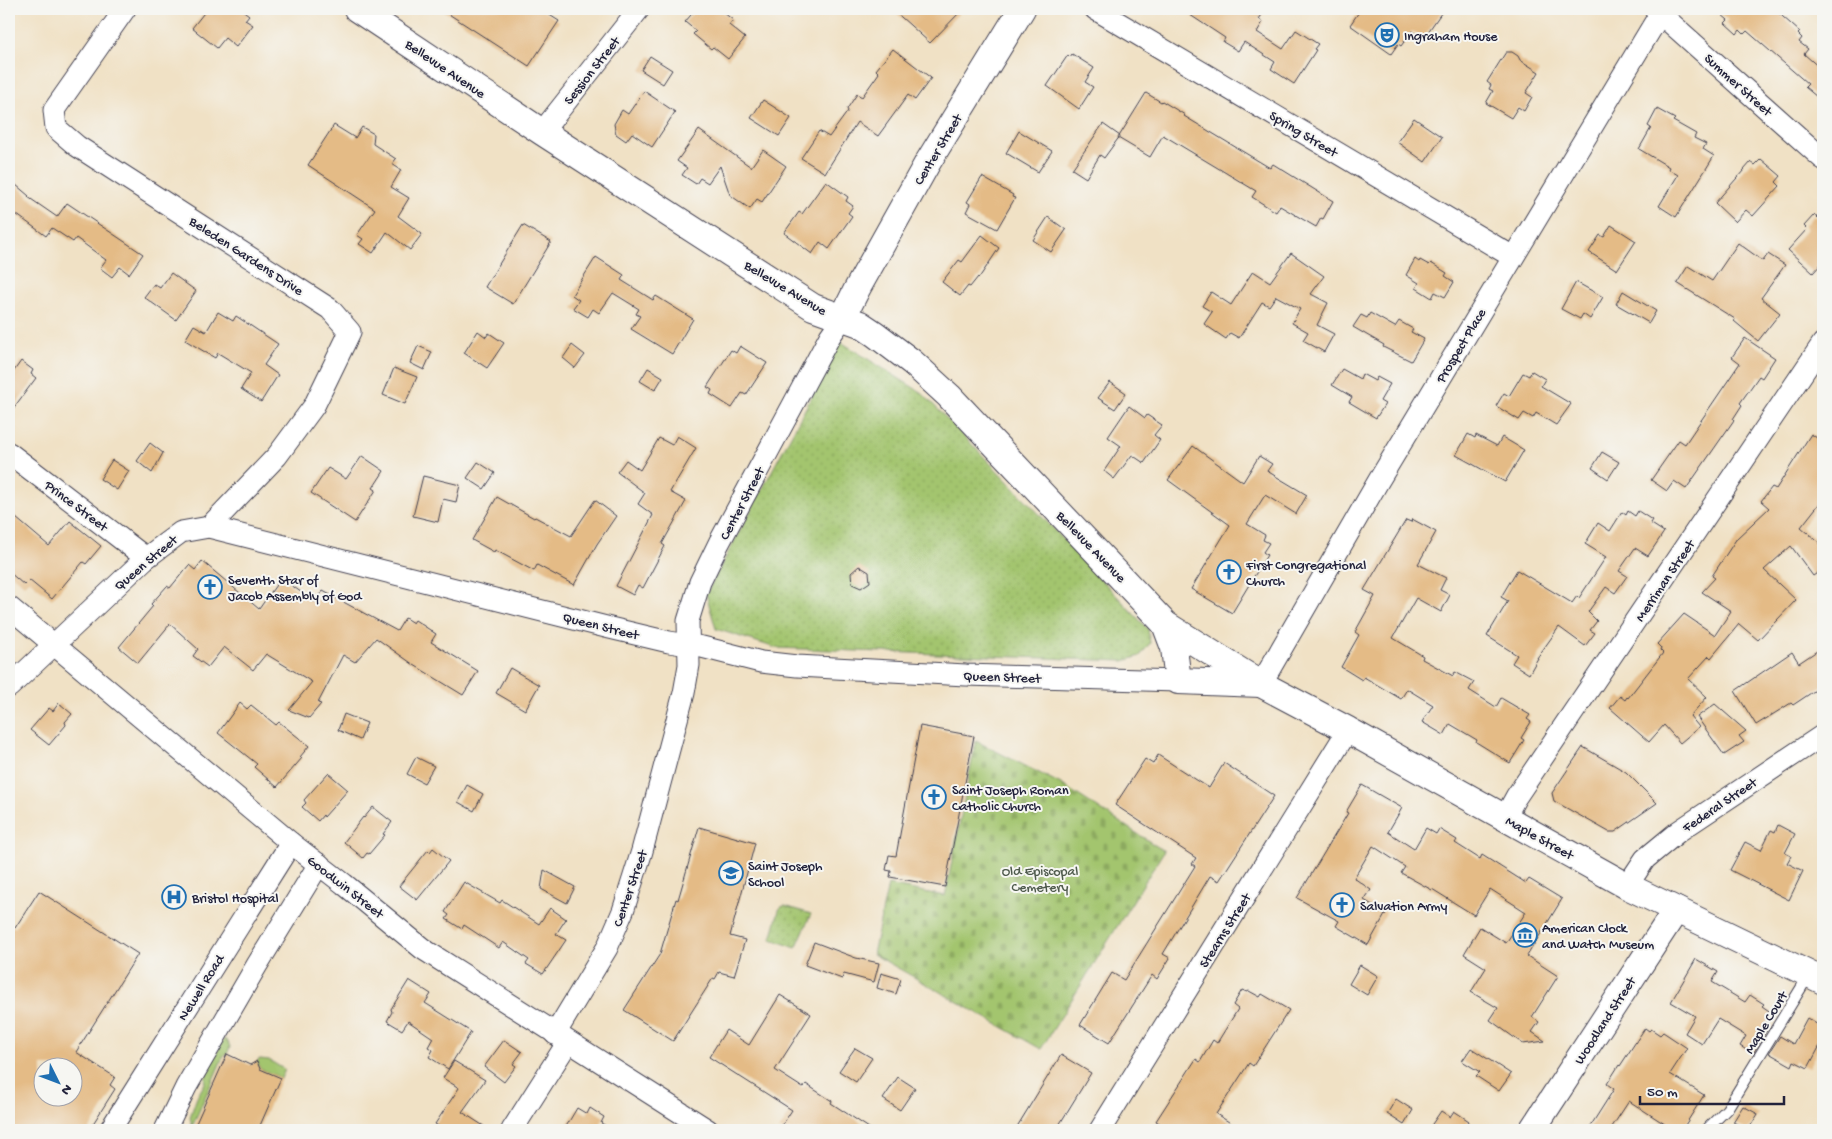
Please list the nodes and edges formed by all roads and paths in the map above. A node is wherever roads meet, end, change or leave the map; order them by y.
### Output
1 (125, 9) edge
2 (357, 9) edge
3 (639, 9) edge
4 (1094, 9) edge
5 (1659, 10) edge
6 (1017, 11) edge
7 (542, 132) junction
8 (1823, 159) edge
9 (1513, 257) junction
10 (842, 319) junction
11 (1823, 343) edge
12 (9, 453) edge
13 (209, 527) junction
14 (146, 558) junction
15 (9, 607) edge
16 (1165, 624) junction
17 (55, 645) junction
18 (689, 645) junction
19 (1178, 681) junction
20 (1261, 684) junction
21 (9, 687) edge
22 (1348, 730) junction
23 (1823, 735) edge
24 (1505, 817) junction
25 (291, 843) junction
26 (319, 864) junction
27 (1627, 886) junction
28 (1676, 910) junction
29 (1817, 978) edge
30 (562, 1038) junction
31 (110, 1130) edge
32 (165, 1130) edge
33 (512, 1130) edge
34 (708, 1130) edge
35 (1100, 1130) edge
36 (1532, 1130) edge
37 (1706, 1130) edge

1 - 13 street, Beleden Gardens Drive
2 - 7 street, Bellevue Avenue
3 - 7 street, Session Street
4 - 9 street, Spring Street
5 - 8 street, Summer Street
5 - 9 street, Prospect Place
6 - 10 street, Center Street
7 - 10 street, Bellevue Avenue
9 - 20 street, Prospect Place
10 - 16 street, Bellevue Avenue
10 - 18 street, Center Street
11 - 24 street, Merriman Street
12 - 14 street, Prince Street
13 - 14 street, Queen Street
13 - 18 street, Queen Street
14 - 17 street, Queen Street
15 - 17 street, Goodwin Street
16 - 19 street, Bellevue Avenue
16 - 20 street, Bellevue Avenue
17 - 21 street, Queen Street
17 - 25 street, Goodwin Street
18 - 19 street, Queen Street
18 - 30 street, Center Street
19 - 20 street, Queen Street
20 - 22 street, Maple Street
22 - 24 street, Maple Street
22 - 35 street, Stearns Street
23 - 27 street, Federal Street
24 - 27 street, Maple Street
25 - 26 street, Goodwin Street
25 - 31 street, Newell Road
26 - 30 street, Goodwin Street
26 - 32 street
27 - 28 street, Maple Street
28 - 29 street, Maple Street
28 - 36 street, Woodland Street
29 - 37 lane, Maple Court
30 - 33 street, Center Street
30 - 34 street, Goodwin Street

